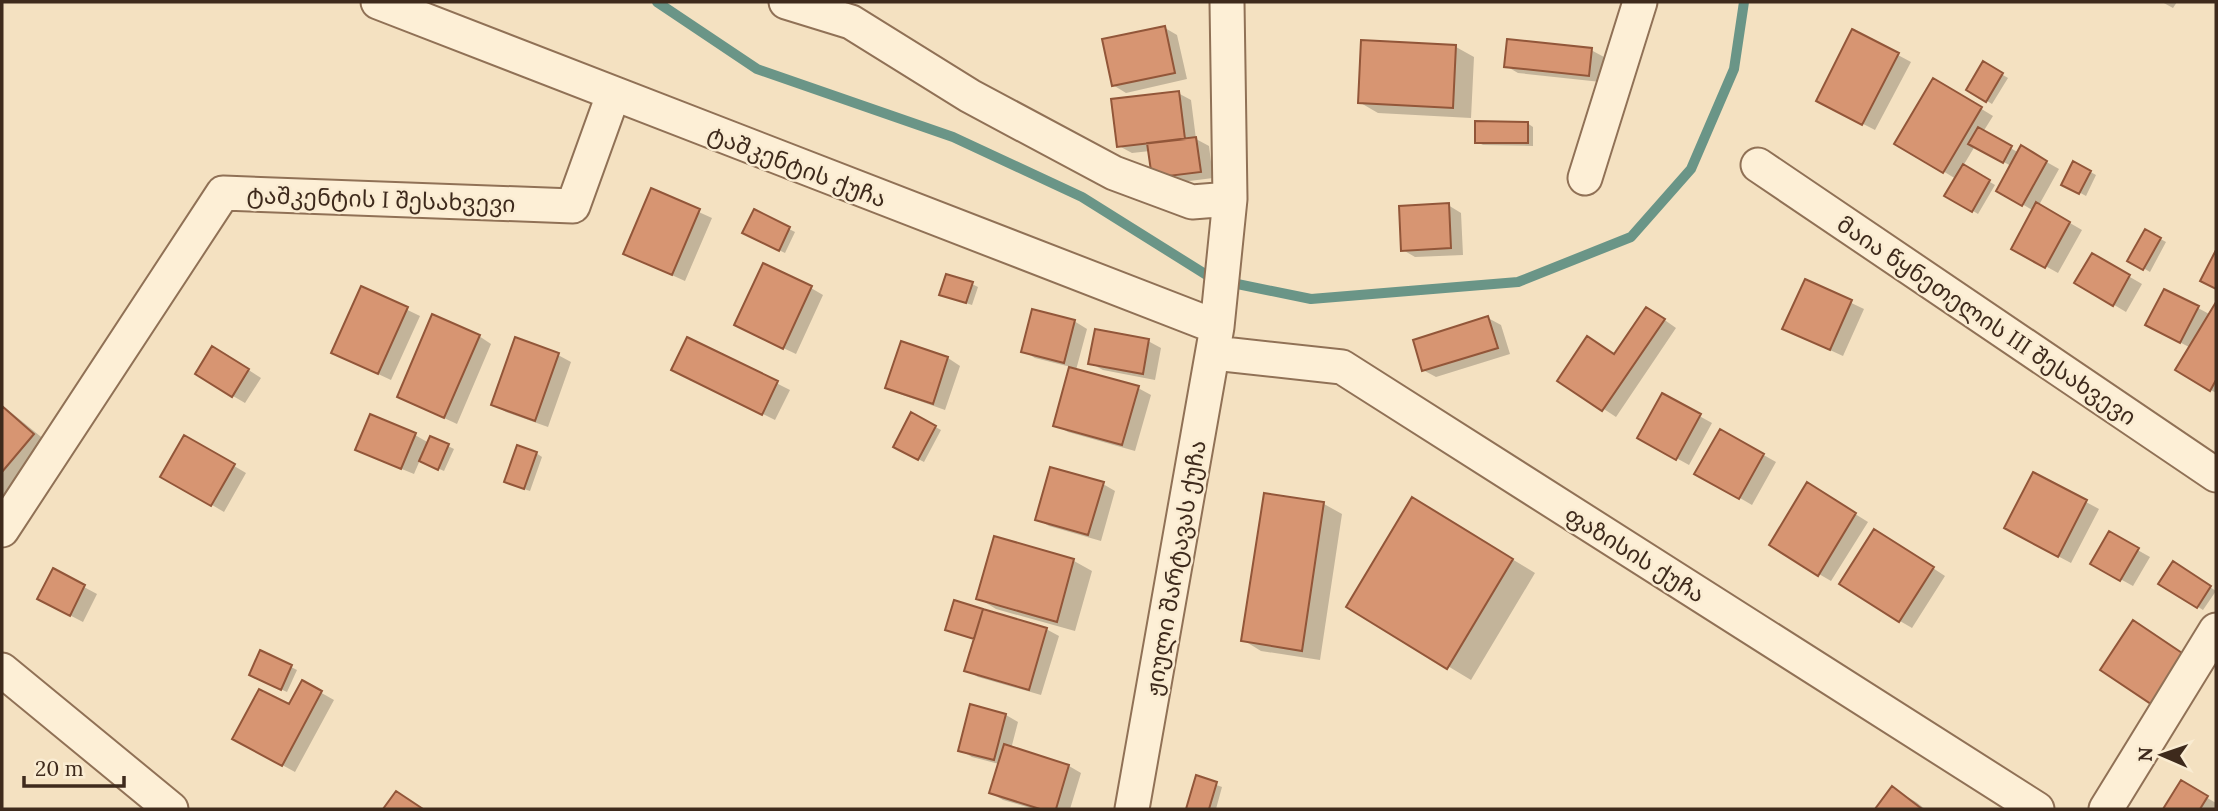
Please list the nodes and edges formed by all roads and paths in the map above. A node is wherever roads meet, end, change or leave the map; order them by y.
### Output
1 (378, 2) edge
2 (786, 2) edge
3 (1227, 2) edge
4 (1640, 2) edge
5 (613, 95) junction
6 (1758, 165) dead end
7 (1585, 178) dead end
8 (1230, 199) junction
9 (1215, 340) junction
10 (2216, 475) edge
11 (2, 530) edge
12 (2216, 630) edge
13 (2, 670) edge
14 (171, 809) edge
15 (1132, 809) edge
16 (2037, 809) edge
17 (2106, 809) edge

1 - 5 street, ტაშკენტის ქუჩა
2 - 8 street
3 - 8 street
4 - 7 street
5 - 9 street, ტაშკენტის ქუჩა
5 - 11 street, ტაშკენტის I შესახვევი
6 - 10 street, მაია წყნეთელის III შესახვევი
8 - 9 street, ჟიული შარტავას ქუჩა
9 - 15 street, ჟიული შარტავას ქუჩა
9 - 16 street, ფაზისის ქუჩა
12 - 17 street
13 - 14 street

